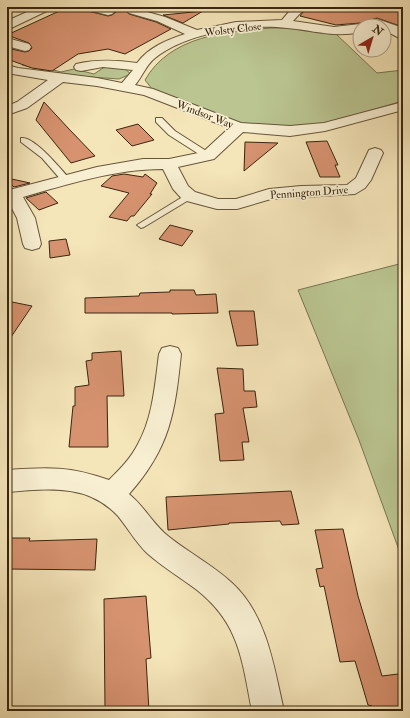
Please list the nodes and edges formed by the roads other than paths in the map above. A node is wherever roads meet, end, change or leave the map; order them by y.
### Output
1 (47, 7) edge
2 (88, 7) edge
3 (300, 7) edge
4 (108, 12) dead end
5 (135, 14) dead end
6 (285, 24) junction
7 (7, 26) edge
8 (392, 28) edge
9 (352, 29) edge
10 (195, 34) junction
11 (403, 36) edge
12 (7, 42) edge
13 (25, 47) dead end
14 (81, 67) dead end
15 (139, 67) junction
16 (7, 69) edge
17 (60, 78) junction
18 (126, 86) junction
19 (403, 106) edge
20 (7, 111) edge
21 (159, 120) dead end
22 (239, 127) junction
23 (24, 140) dead end
24 (377, 152) dead end
25 (208, 156) junction
26 (170, 164) junction
27 (65, 179) junction
28 (10, 194) edge
29 (189, 196) junction
30 (141, 225) dead end
31 (32, 244) dead end
32 (170, 354) dead end
33 (7, 481) edge
34 (112, 495) junction
35 (268, 711) edge

1 - 7 street
2 - 4 street
3 - 6 street
5 - 10 street
6 - 9 street, Wolsty Close
6 - 10 street, Wolsty Close
8 - 11 street
10 - 15 street, Wolsty Close
12 - 13 street
14 - 15 street
15 - 18 street, Wolsty Close
16 - 17 street, Windsor Way
17 - 18 street, Windsor Way
17 - 20 street
18 - 22 street, Windsor Way
19 - 22 street, Windsor Way
21 - 25 lane
22 - 25 street
23 - 27 lane
24 - 29 street, Pennington Drive
25 - 26 street
26 - 27 street
26 - 29 street
27 - 28 street
28 - 31 street
29 - 30 lane
32 - 34 street
33 - 34 street
34 - 35 street

